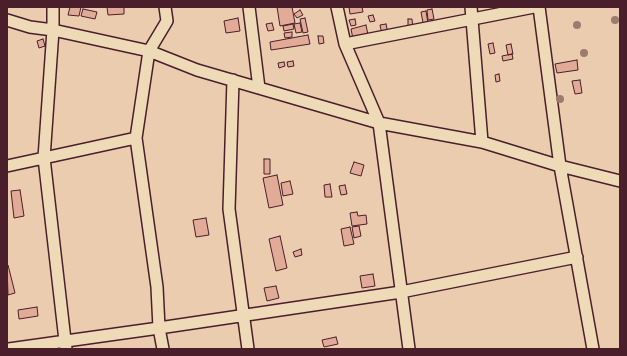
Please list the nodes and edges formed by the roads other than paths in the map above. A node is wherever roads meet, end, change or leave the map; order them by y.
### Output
1 (53, 7) edge
2 (165, 7) edge
3 (249, 7) edge
4 (337, 7) edge
5 (471, 7) edge
6 (534, 7) edge
7 (539, 7) edge
8 (472, 19) junction
9 (7, 20) edge
10 (53, 30) junction
11 (344, 44) junction
12 (149, 51) junction
13 (233, 80) junction
14 (259, 88) junction
15 (378, 123) junction
16 (136, 138) junction
17 (482, 142) junction
18 (44, 158) junction
19 (7, 166) edge
20 (560, 166) junction
21 (620, 181) edge
22 (577, 257) junction
23 (401, 292) junction
24 (243, 316) junction
25 (159, 328) junction
26 (66, 345) edge
27 (9, 349) edge
28 (163, 349) edge
29 (248, 349) edge
30 (409, 349) edge
31 (593, 349) edge

1 - 10 street
2 - 12 street
3 - 14 street
4 - 11 street
5 - 8 street
6 - 8 street
7 - 20 street
8 - 11 street
8 - 17 street
9 - 10 street
10 - 12 street
10 - 18 street
11 - 15 street
12 - 13 street
12 - 16 street
13 - 14 street
13 - 24 street
14 - 15 street
15 - 17 street
15 - 23 street
16 - 18 street
16 - 25 street
17 - 20 street
18 - 19 street
18 - 26 street
20 - 21 street
20 - 22 street
22 - 23 street
22 - 31 street
23 - 24 street
23 - 30 street
24 - 25 street
24 - 29 street
25 - 26 street
25 - 28 street
26 - 27 street

